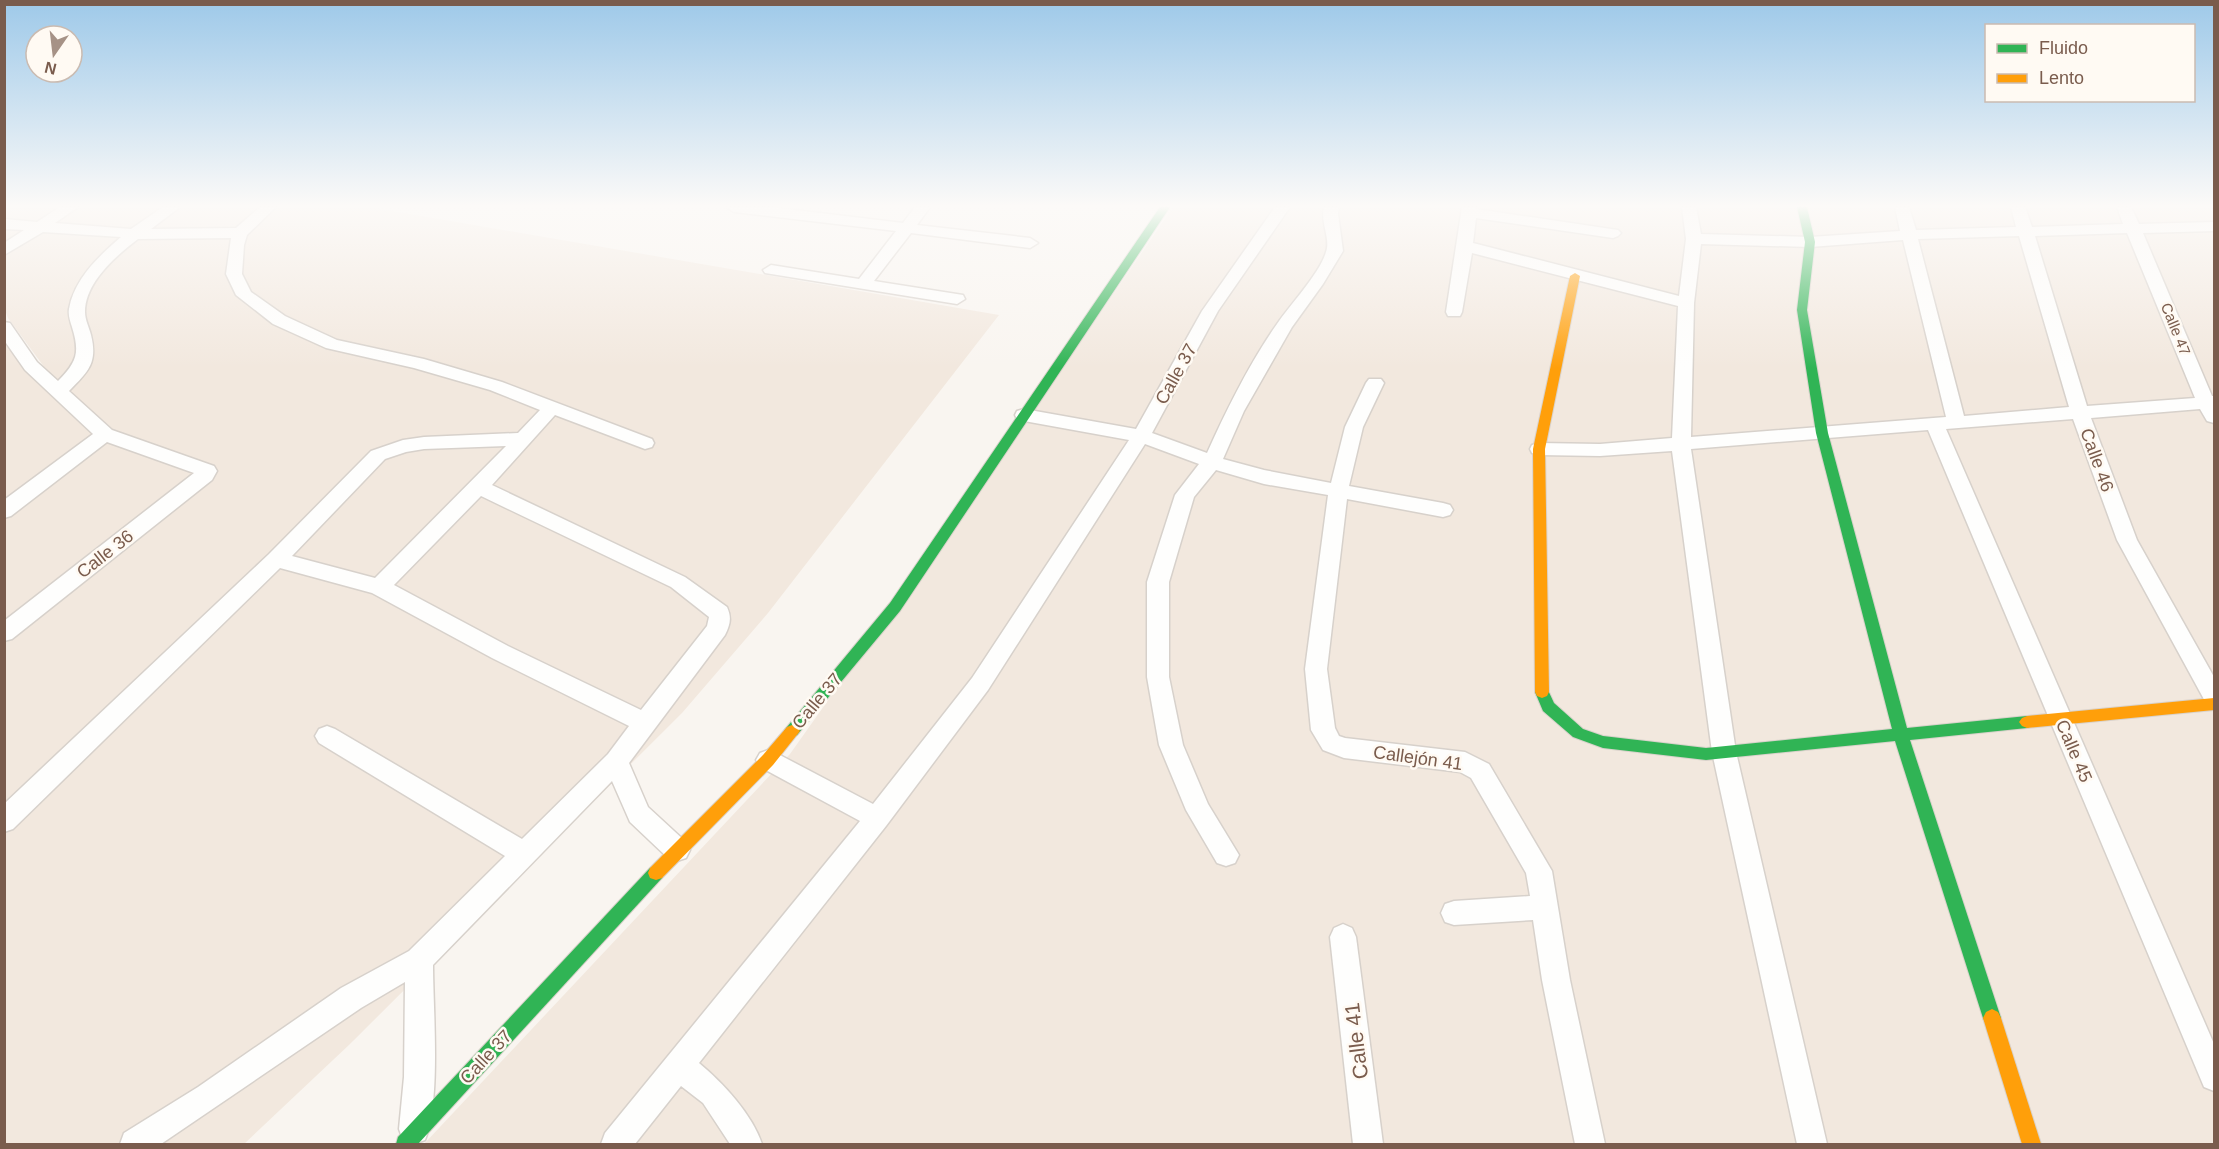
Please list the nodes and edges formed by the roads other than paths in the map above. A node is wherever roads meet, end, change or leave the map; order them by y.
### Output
1 (106, 261) edge
2 (235, 261) edge
3 (880, 261) edge
4 (1129, 261) edge
5 (1245, 261) edge
6 (1329, 261) edge
7 (1463, 261) edge
8 (1519, 261) edge
9 (1691, 261) edge
10 (1808, 261) edge
11 (1915, 261) edge
12 (2035, 261) edge
13 (2148, 261) edge
14 (771, 270) dead end
15 (1575, 276) junction
16 (864, 283) junction
17 (957, 299) dead end
18 (1686, 303) junction
19 (1454, 312) dead end
20 (4, 327) edge
21 (1375, 383) dead end
22 (59, 391) junction
23 (2212, 407) edge
24 (552, 408) junction
25 (2080, 412) junction
26 (1024, 415) junction
27 (1946, 423) junction
28 (1822, 433) junction
29 (105, 434) junction
30 (1141, 436) junction
31 (524, 439) junction
32 (645, 443) dead end
33 (1681, 445) junction
34 (1539, 448) junction
35 (1212, 462) junction
36 (479, 487) junction
37 (1338, 492) junction
38 (1443, 510) dead end
39 (4, 511) edge
40 (276, 559) junction
41 (379, 587) junction
42 (5, 632) edge
43 (2214, 697) edge
44 (2214, 704) edge
45 (2060, 719) junction
46 (645, 723) junction
47 (1901, 735) junction
48 (327, 736) dead end
49 (1724, 752) junction
50 (768, 760) junction
51 (616, 761) junction
52 (877, 818) junction
53 (4, 821) edge
54 (677, 850) junction
55 (524, 854) junction
56 (1226, 855) dead end
57 (1544, 907) junction
58 (1454, 913) dead end
59 (1343, 937) dead end
60 (420, 960) junction
61 (680, 1066) junction
62 (2214, 1077) edge
63 (409, 1140) edge
64 (135, 1144) edge
65 (616, 1144) edge
66 (747, 1144) edge
67 (1368, 1144) edge
68 (1590, 1144) edge
69 (1812, 1144) edge
70 (2032, 1144) edge

1 - 22 street
2 - 24 street
3 - 16 street
4 - 26 street, Calle 37
5 - 30 street, Calle 37
6 - 35 street
7 - 19 street
8 - 15 street
9 - 18 street
10 - 28 street
11 - 27 street, Calle 45
12 - 25 street, Calle 46
13 - 23 street, Calle 47
14 - 16 street
15 - 18 street
15 - 34 street
16 - 17 street
18 - 33 street
20 - 22 street
21 - 37 street, Callejón 41
22 - 29 street
23 - 25 street
24 - 31 street
24 - 32 street
25 - 27 street
25 - 43 street, Calle 46
26 - 30 street
26 - 50 street, Calle 37
27 - 28 street
27 - 45 street, Calle 45
28 - 33 street
28 - 47 street
29 - 39 street
29 - 42 street, Calle 36
30 - 35 street
30 - 52 street, Calle 37
31 - 36 street
31 - 40 street
33 - 34 street
33 - 49 street
34 - 49 street
35 - 37 street
35 - 56 street
36 - 41 street
36 - 46 street
37 - 38 street
37 - 57 street, Callejón 41
40 - 41 street
40 - 53 street
41 - 46 street
44 - 45 street
45 - 47 street
45 - 62 street, Calle 45
46 - 51 street
47 - 49 street
47 - 70 street
48 - 55 street
49 - 69 street
50 - 52 street
50 - 54 street, Calle 37
51 - 54 street
51 - 55 street
52 - 61 street, Calle 37
54 - 63 street, Calle 37
55 - 60 street
57 - 58 street
57 - 68 street, Callejón 41
59 - 67 street, Calle 41
60 - 63 street
60 - 64 street
61 - 65 street, Calle 37
61 - 66 street

